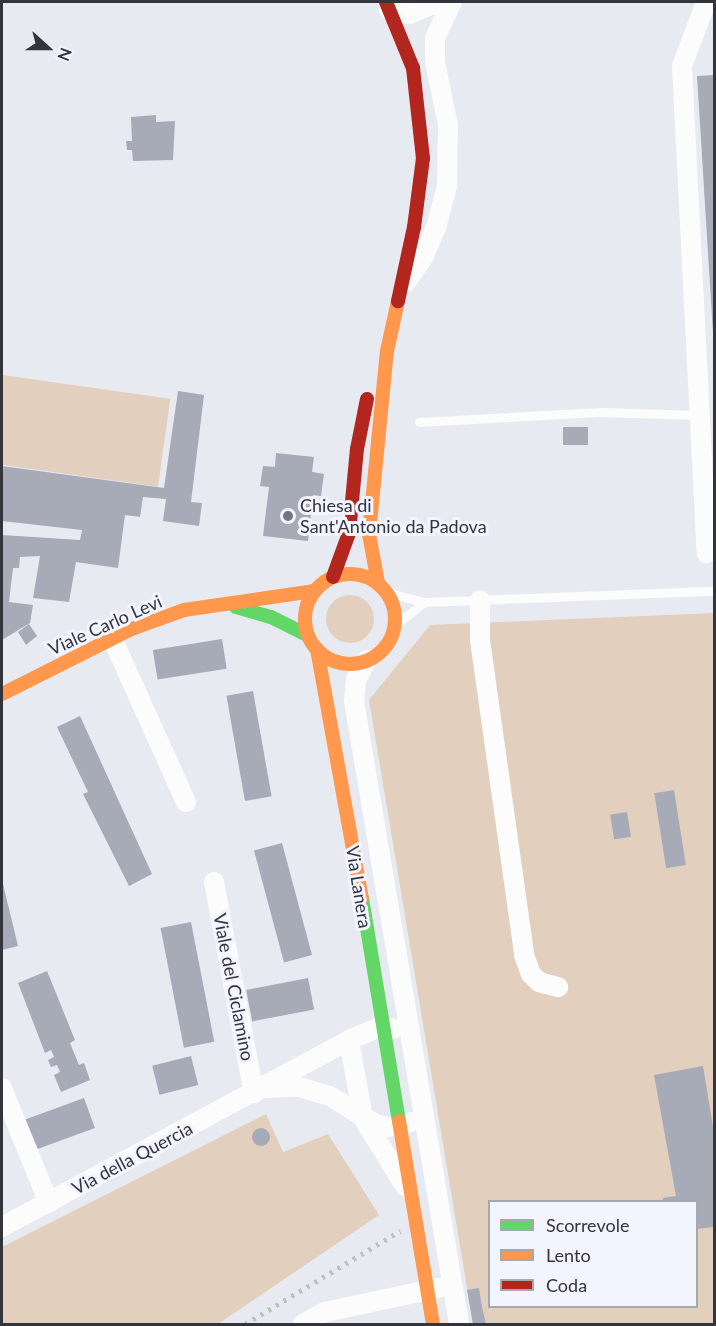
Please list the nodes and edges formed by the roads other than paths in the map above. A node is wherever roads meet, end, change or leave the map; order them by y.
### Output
1 (438, 2) edge
2 (452, 2) edge
3 (706, 2) edge
4 (389, 4) edge
5 (402, 286) junction
6 (387, 351) junction
7 (699, 415) junction
8 (419, 422) dead end
9 (707, 553) dead end
10 (333, 577) junction
11 (382, 587) junction
12 (315, 591) junction
13 (714, 591) edge
14 (480, 600) junction
15 (424, 602) junction
16 (229, 605) junction
17 (395, 625) junction
18 (309, 636) junction
19 (112, 638) junction
20 (317, 649) junction
21 (367, 660) junction
22 (2, 694) edge
23 (186, 802) dead end
24 (214, 882) dead end
25 (558, 987) dead end
26 (382, 1026) junction
27 (411, 1035) junction
28 (349, 1040) junction
29 (2, 1088) edge
30 (258, 1090) junction
31 (424, 1114) junction
32 (363, 1118) junction
33 (400, 1126) junction
34 (412, 1198) junction
35 (49, 1203) junction
36 (2, 1227) edge
37 (453, 1286) junction
38 (427, 1290) junction
39 (303, 1324) edge
40 (433, 1324) edge
41 (459, 1324) edge

1 - 4 street
2 - 5 street
3 - 7 street
4 - 5 main road
5 - 6 main road
6 - 10 main road
6 - 11 main road
7 - 8 lane
7 - 9 street
10 - 11 main road
10 - 12 main road
11 - 15 lane
11 - 17 main road
12 - 16 main road, Viale Carlo Levi
12 - 18 main road
13 - 14 lane
14 - 15 lane
14 - 25 street
15 - 17 lane
16 - 18 main road, Viale Carlo Levi
16 - 19 main road, Viale Carlo Levi
17 - 21 main road
18 - 20 main road
19 - 22 main road, Viale Carlo Levi
19 - 23 street
20 - 21 main road
20 - 26 main road, Via Lanera
21 - 27 street, Via Lanera
24 - 30 street, Viale del Ciclamino
26 - 27 street
26 - 28 street, Via della Quercia
26 - 33 main road, Via Lanera
27 - 31 street, Via Lanera
28 - 30 street, Via della Quercia
28 - 32 street, Via Lanera
29 - 35 street
30 - 32 street, Via della Quercia
30 - 35 street, Via della Quercia
31 - 33 street
31 - 37 street, Via Lanera
32 - 33 street
32 - 34 street, Via Lanera
33 - 34 main road, Via Lanera
34 - 38 main road, Via Lanera
35 - 36 street, Via della Quercia
37 - 38 street
37 - 41 street, Via Lanera
38 - 39 street
38 - 40 main road, Via Lanera

